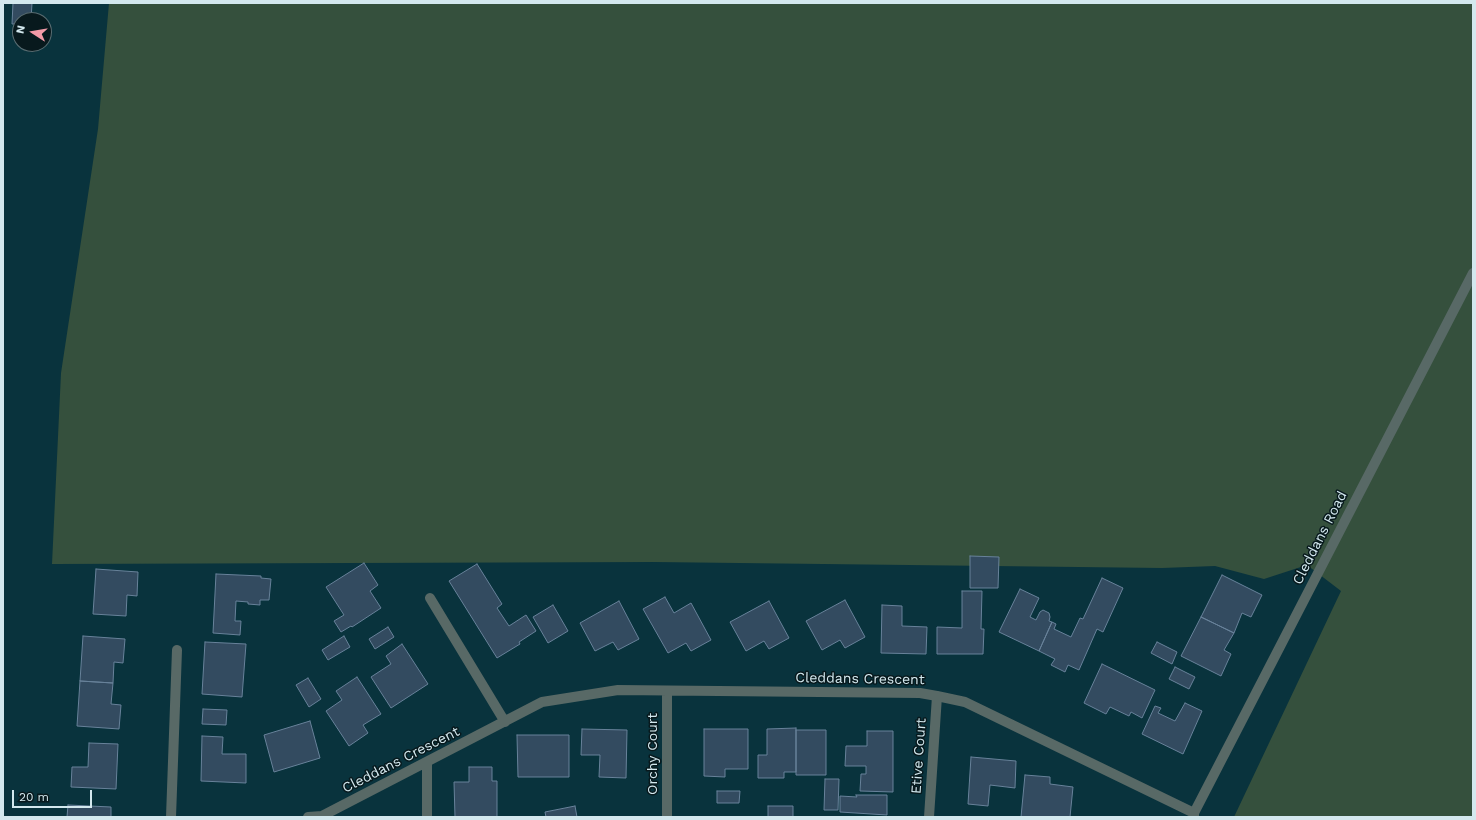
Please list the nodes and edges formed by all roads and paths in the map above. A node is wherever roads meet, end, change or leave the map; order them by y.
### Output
1 (1473, 273) edge
2 (430, 598) dead end
3 (177, 650) dead end
4 (667, 691) junction
5 (937, 696) junction
6 (505, 722) junction
7 (427, 762) junction
8 (1194, 815) edge
9 (171, 817) edge
10 (308, 817) edge
11 (427, 817) edge
12 (667, 817) edge
13 (929, 817) edge

1 - 8 street, Cleddans Road
2 - 6 street
3 - 9 street
4 - 5 street, Cleddans Crescent
4 - 6 street, Cleddans Crescent
4 - 12 street, Orchy Court
5 - 8 street, Cleddans Crescent
5 - 13 street, Etive Court
6 - 7 street, Cleddans Crescent
7 - 10 street, Cleddans Crescent
7 - 11 street

